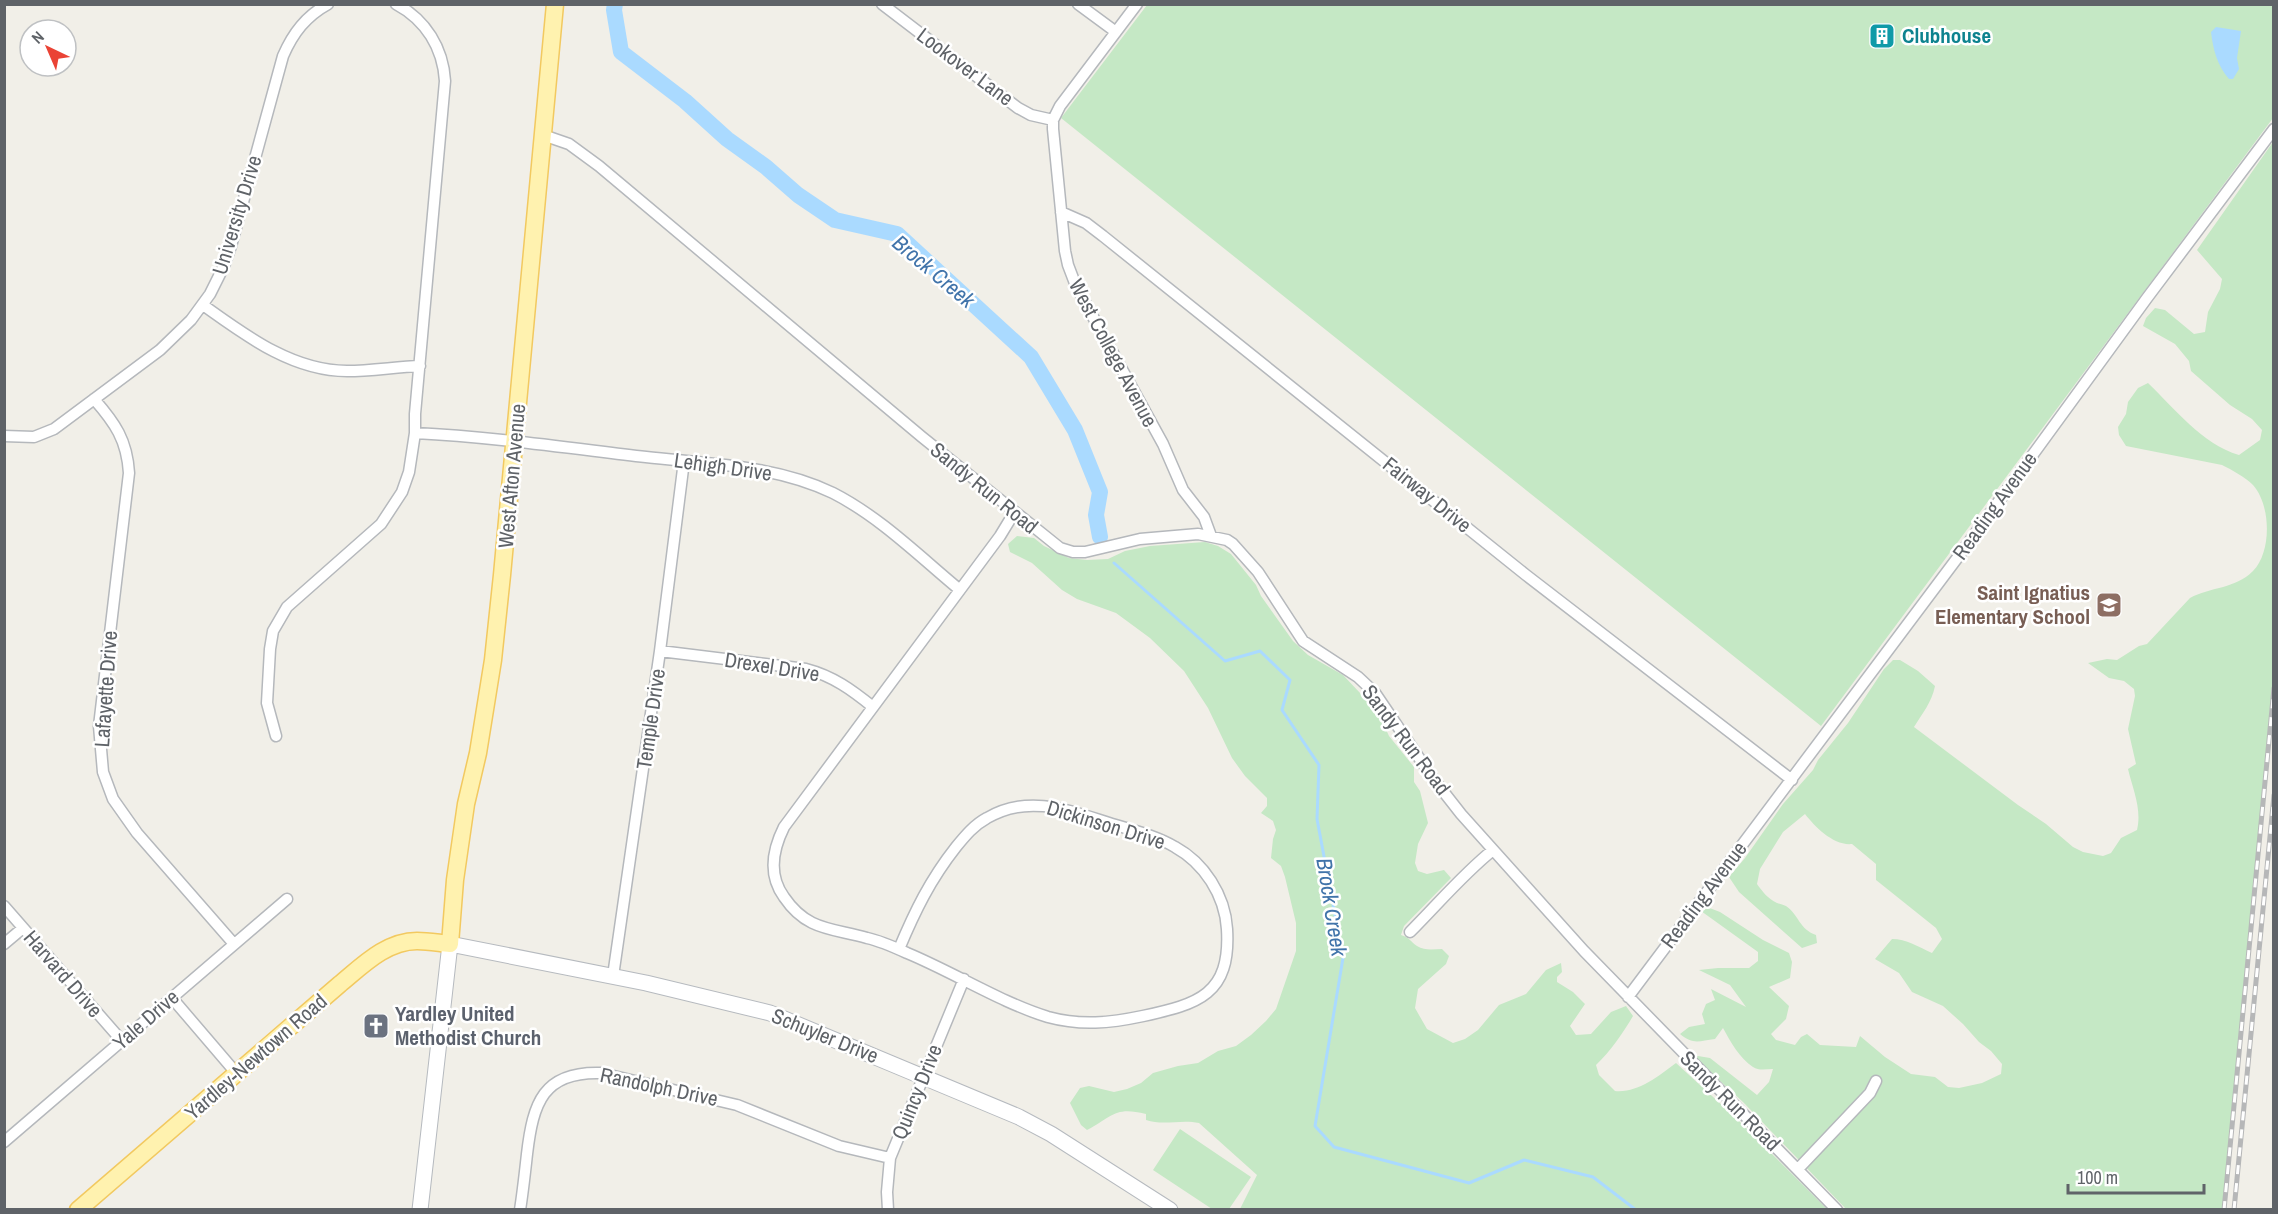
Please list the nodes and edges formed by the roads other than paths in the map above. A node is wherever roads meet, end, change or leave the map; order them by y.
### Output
1 (328, 4) edge
2 (396, 4) edge
3 (555, 4) edge
4 (882, 4) edge
5 (1078, 4) edge
6 (1137, 4) edge
7 (1116, 32) junction
8 (1053, 120) junction
9 (2274, 129) edge
10 (543, 135) junction
11 (1061, 212) junction
12 (203, 305) junction
13 (420, 366) junction
14 (94, 399) junction
15 (415, 433) junction
16 (4, 436) edge
17 (515, 441) junction
18 (684, 461) junction
19 (1014, 513) junction
20 (1211, 536) junction
21 (960, 590) junction
22 (660, 651) junction
23 (873, 707) junction
24 (276, 736) dead end
25 (1792, 780) junction
26 (1494, 850) junction
27 (287, 899) dead end
28 (4, 906) edge
29 (23, 928) junction
30 (1410, 932) dead end
31 (4, 944) edge
32 (234, 944) junction
33 (450, 944) junction
34 (899, 949) junction
35 (614, 976) junction
36 (964, 980) junction
37 (1628, 997) junction
38 (172, 998) junction
39 (122, 1041) junction
40 (237, 1074) junction
41 (923, 1076) junction
42 (1876, 1081) dead end
43 (4, 1142) edge
44 (890, 1158) junction
45 (1798, 1169) junction
46 (78, 1209) edge
47 (420, 1209) edge
48 (520, 1209) edge
49 (888, 1209) edge
50 (1170, 1209) edge
51 (1838, 1209) edge

1 - 12 street, University Drive
2 - 13 street
3 - 10 main road, West Afton Avenue
4 - 8 street, Lookover Lane
5 - 7 street
6 - 7 street
7 - 8 street
8 - 11 street, West College Avenue
9 - 25 street, Reading Avenue
10 - 17 main road, West Afton Avenue
10 - 19 street, Sandy Run Road
11 - 20 street, West College Avenue
11 - 25 street, Fairway Drive
12 - 13 street
12 - 14 street, University Drive
13 - 15 street
14 - 16 street, University Drive
14 - 32 street, Lafayette Drive
15 - 17 street, Lehigh Drive
15 - 24 street
17 - 18 street, Lehigh Drive
17 - 33 main road, West Afton Avenue
18 - 21 street, Lehigh Drive
18 - 22 street, Temple Drive
19 - 20 street, Sandy Run Road
19 - 21 street, Dickinson Drive
20 - 26 street, Sandy Run Road
21 - 23 street, Dickinson Drive
22 - 23 street, Drexel Drive
22 - 35 street, Temple Drive
23 - 34 street, Dickinson Drive
25 - 37 street, Reading Avenue
26 - 30 street
26 - 37 street, Sandy Run Road
27 - 32 street, Yale Drive
28 - 29 street, Harvard Drive
29 - 31 street
29 - 39 street, Harvard Drive
32 - 38 street, Yale Drive
33 - 35 street, Schuyler Drive
33 - 40 main road, Yardley-Newtown Road
33 - 47 street
34 - 36 street, Dickinson Drive
34 - 36 street, Dickinson Drive
35 - 41 street, Schuyler Drive
36 - 41 street, Quincy Drive
37 - 45 street, Sandy Run Road
38 - 39 street, Yale Drive
38 - 40 street
39 - 43 street, Yale Drive
40 - 46 main road, Yardley-Newtown Road
41 - 44 street, Quincy Drive
41 - 50 street, Schuyler Drive
42 - 45 street
44 - 48 street, Randolph Drive
44 - 49 street, Quincy Drive
45 - 51 street, Sandy Run Road

